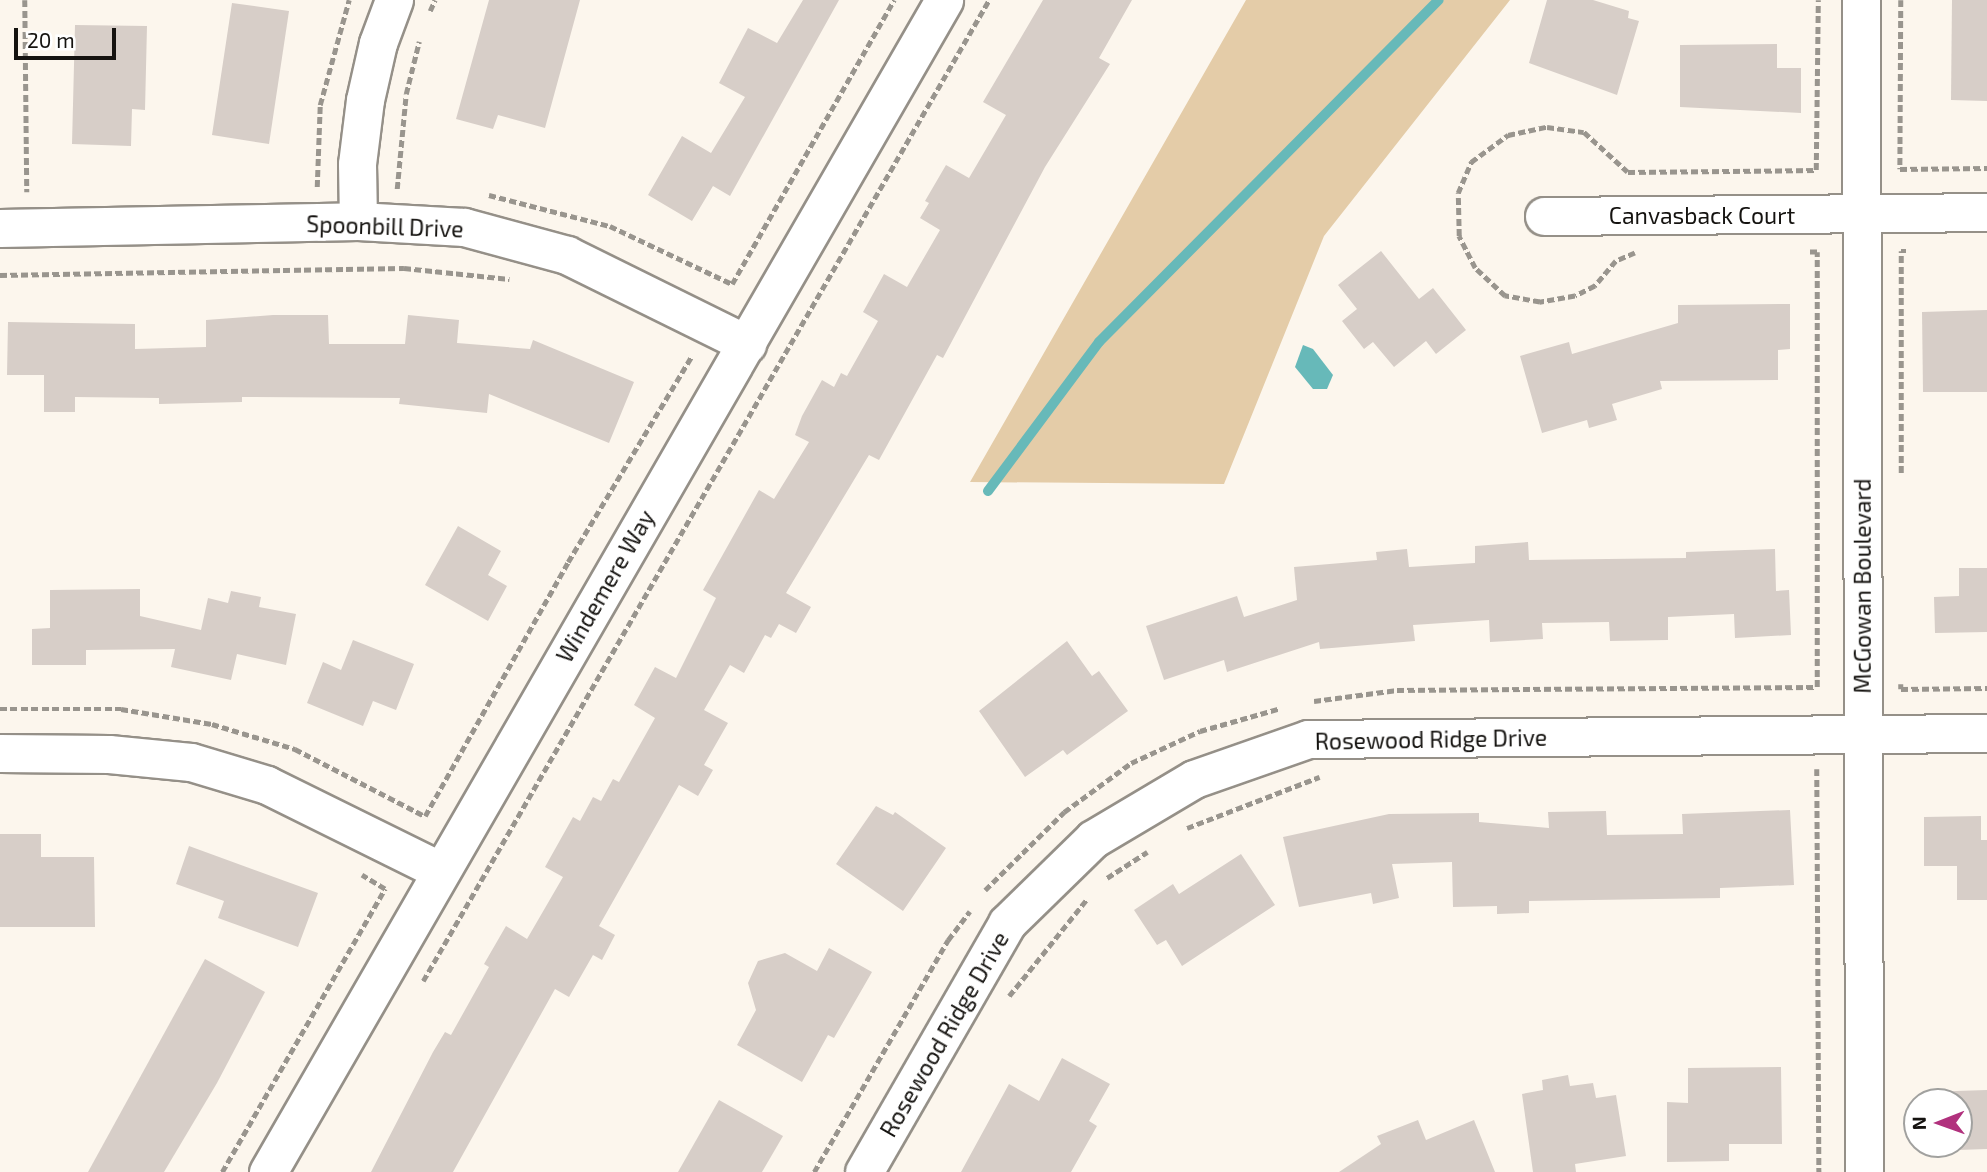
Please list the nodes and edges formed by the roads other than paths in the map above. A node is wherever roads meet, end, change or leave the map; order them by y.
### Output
1 (394, 0) edge
2 (944, 0) edge
3 (1861, 0) edge
4 (1987, 212) edge
5 (1861, 214) junction
6 (1544, 216) dead end
7 (358, 221) junction
8 (0, 228) edge
9 (747, 344) junction
10 (1987, 733) edge
11 (1863, 734) junction
12 (0, 753) edge
13 (439, 870) junction
14 (268, 1172) edge
15 (864, 1172) edge
16 (1864, 1172) edge

1 - 7 street
2 - 9 street, Windemere Way
3 - 5 street, McGowan Boulevard
4 - 5 street, Canvasback Court
5 - 6 street, Canvasback Court
5 - 11 street, McGowan Boulevard
7 - 8 street, Spoonbill Drive
7 - 9 street, Spoonbill Drive
9 - 13 street, Windemere Way
10 - 11 street, Rosewood Ridge Drive
11 - 15 street, Rosewood Ridge Drive
11 - 16 street, McGowan Boulevard
12 - 13 street
13 - 14 street, Windemere Way

